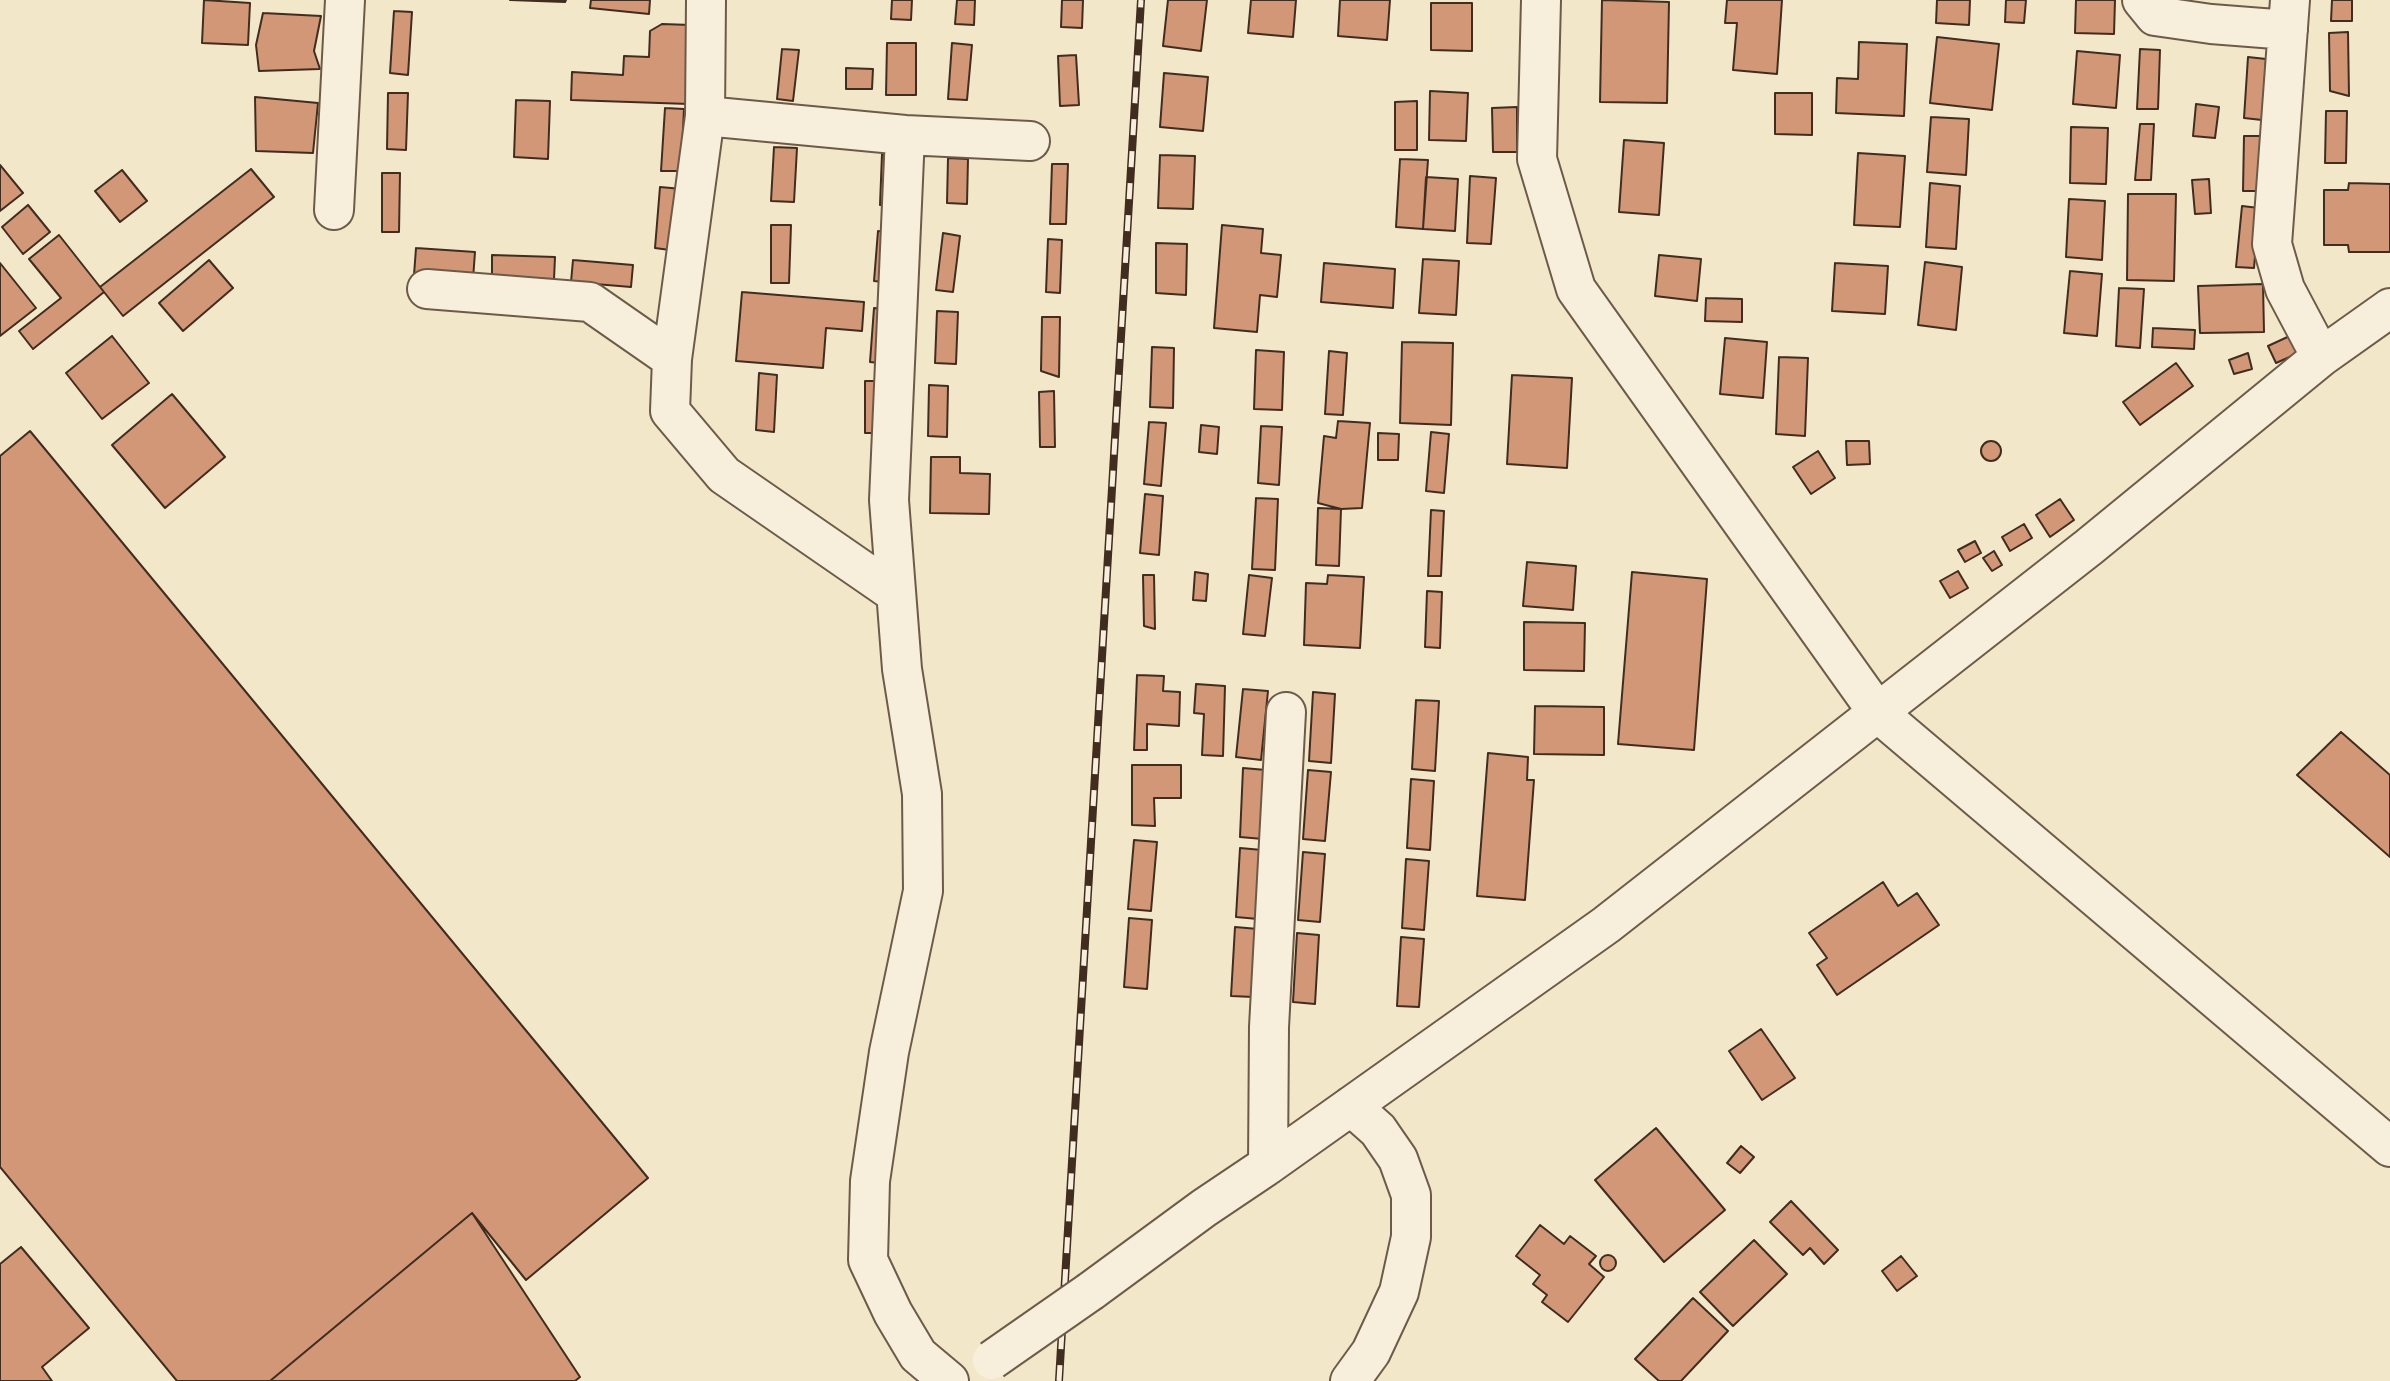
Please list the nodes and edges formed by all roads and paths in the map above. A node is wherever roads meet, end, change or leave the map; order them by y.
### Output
1 (345, 0) edge
2 (706, 0) edge
3 (1541, 0) edge
4 (2142, 0) edge
5 (2289, 15) edge
6 (705, 116) junction
7 (905, 135) junction
8 (1030, 141) dead end
9 (334, 210) dead end
10 (428, 289) dead end
11 (2390, 308) edge
12 (2321, 357) junction
13 (673, 359) junction
14 (895, 593) junction
15 (1286, 712) dead end
16 (1878, 713) junction
17 (1351, 1106) junction
18 (2390, 1147) edge
19 (1268, 1165) junction
20 (977, 1370) edge
21 (949, 1381) edge
22 (1350, 1381) edge

1 - 9 street
2 - 6 street
3 - 16 street
4 - 5 street
5 - 12 street
6 - 7 street
6 - 13 street
7 - 8 street
7 - 14 street
10 - 13 street
11 - 12 street
12 - 16 street
13 - 14 street
14 - 21 street
15 - 19 street
16 - 17 street
16 - 18 street
17 - 19 street
17 - 22 street
19 - 20 street, bridge

